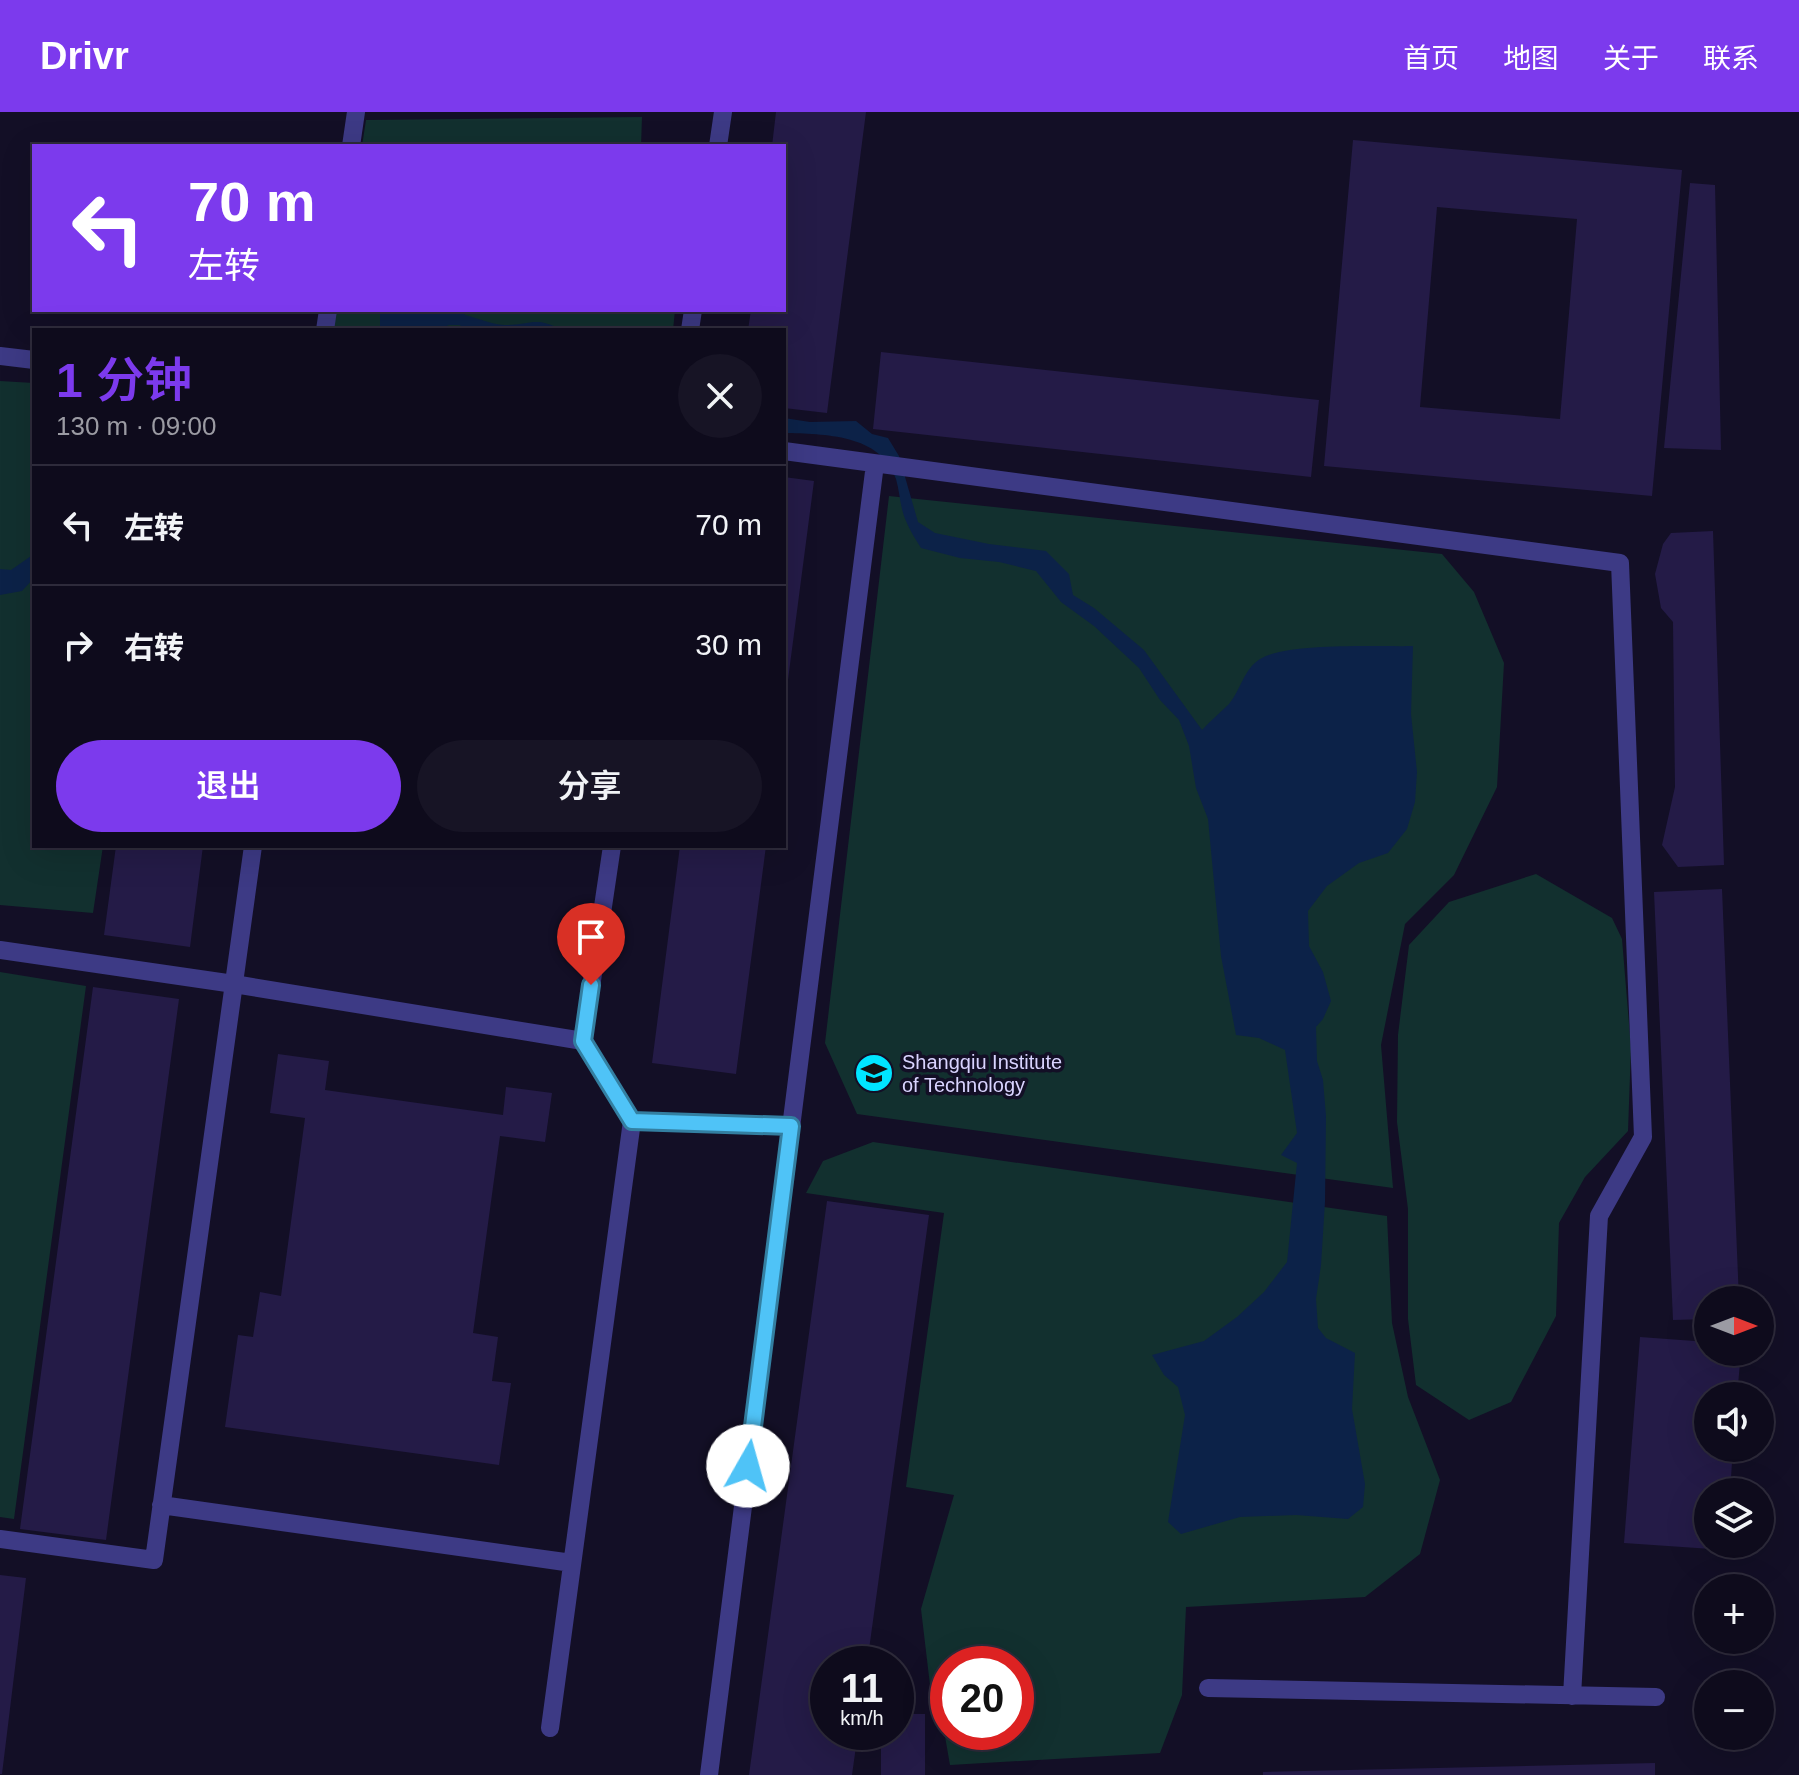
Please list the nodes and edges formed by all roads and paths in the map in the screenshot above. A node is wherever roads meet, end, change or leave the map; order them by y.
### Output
1 (356, 112) edge
2 (723, 112) edge
3 (351, 144) edge
4 (718, 144) edge
5 (0, 356) edge
6 (32, 360) edge
7 (786, 451) edge
8 (875, 464) junction
9 (253, 848) edge
10 (612, 848) edge
11 (0, 950) edge
12 (234, 984) junction
13 (583, 1041) junction
14 (632, 1121) junction
15 (791, 1126) junction
16 (161, 1505) junction
17 (0, 1539) edge
18 (572, 1563) junction
19 (1208, 1688) dead end
20 (1572, 1696) junction
21 (1656, 1697) dead end
22 (550, 1728) dead end
23 (709, 1775) edge

1 - 3 lane
2 - 4 lane
5 - 6 lane
7 - 8 lane
8 - 15 lane
8 - 20 lane
9 - 12 lane
10 - 13 lane
11 - 12 lane
12 - 13 lane
12 - 16 lane
13 - 14 lane
14 - 15 lane
14 - 18 lane
15 - 23 lane
16 - 17 lane
16 - 18 lane
18 - 22 lane
19 - 20 lane
20 - 21 lane

